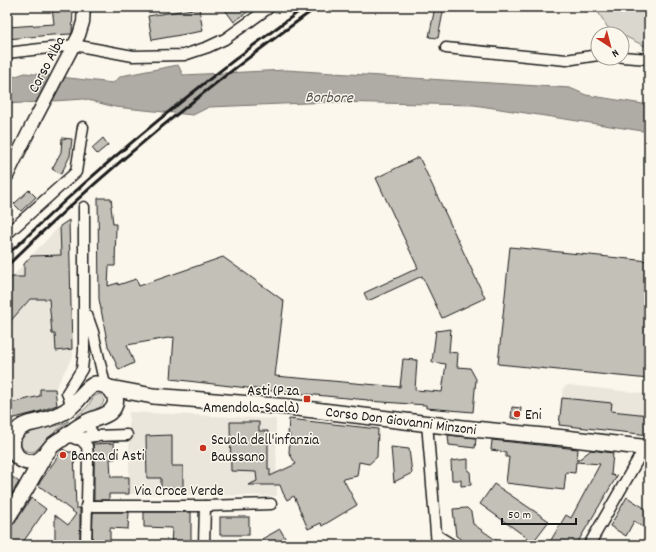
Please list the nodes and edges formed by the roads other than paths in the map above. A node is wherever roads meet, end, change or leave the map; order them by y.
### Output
1 (84, 7) edge
2 (270, 7) edge
3 (74, 45) junction
4 (446, 48) dead end
5 (7, 53) edge
6 (590, 56) edge
7 (630, 58) edge
8 (649, 59) edge
9 (83, 127) dead end
10 (7, 176) edge
11 (84, 207) dead end
12 (7, 234) edge
13 (84, 307) junction
14 (79, 387) junction
15 (108, 387) junction
16 (153, 396) junction
17 (108, 413) junction
18 (88, 421) junction
19 (428, 423) junction
20 (24, 426) junction
21 (7, 429) edge
22 (127, 435) dead end
23 (94, 436) junction
24 (71, 437) junction
25 (647, 447) edge
26 (9, 449) edge
27 (44, 456) junction
28 (24, 461) junction
29 (7, 463) edge
30 (271, 504) dead end
31 (86, 506) junction
32 (204, 506) junction
33 (7, 518) edge
34 (436, 531) junction
35 (86, 545) edge
36 (204, 545) edge
37 (437, 545) edge
38 (457, 545) edge
39 (589, 545) edge

1 - 3 street, Corso Alba
2 - 3 street
3 - 5 street
3 - 10 street, Corso Alba
4 - 6 street
7 - 8 street
9 - 12 street
11 - 13 street
13 - 14 street
13 - 15 street
14 - 15 main road
14 - 20 main road
15 - 16 main road, Corso Don Giovanni Minzoni
15 - 17 main road
16 - 17 main road, Corso Don Giovanni Minzoni
16 - 19 main road, Corso Don Giovanni Minzoni
17 - 18 main road, Corso Don Giovanni Minzoni
18 - 23 street
18 - 24 main road, Corso Don Giovanni Minzoni
19 - 25 main road, Corso Don Giovanni Minzoni
19 - 34 street
20 - 21 main road
20 - 26 main road
22 - 23 street
23 - 24 street
24 - 27 main road, Corso Don Giovanni Minzoni
24 - 31 street
25 - 39 street
26 - 28 main road
27 - 28 main road
27 - 33 main road, Corso Don Giovanni Minzoni
28 - 29 main road
30 - 32 street, Via Croce Verde
31 - 32 street, Via Croce Verde
31 - 35 street
32 - 36 street
34 - 37 street
34 - 38 lane

